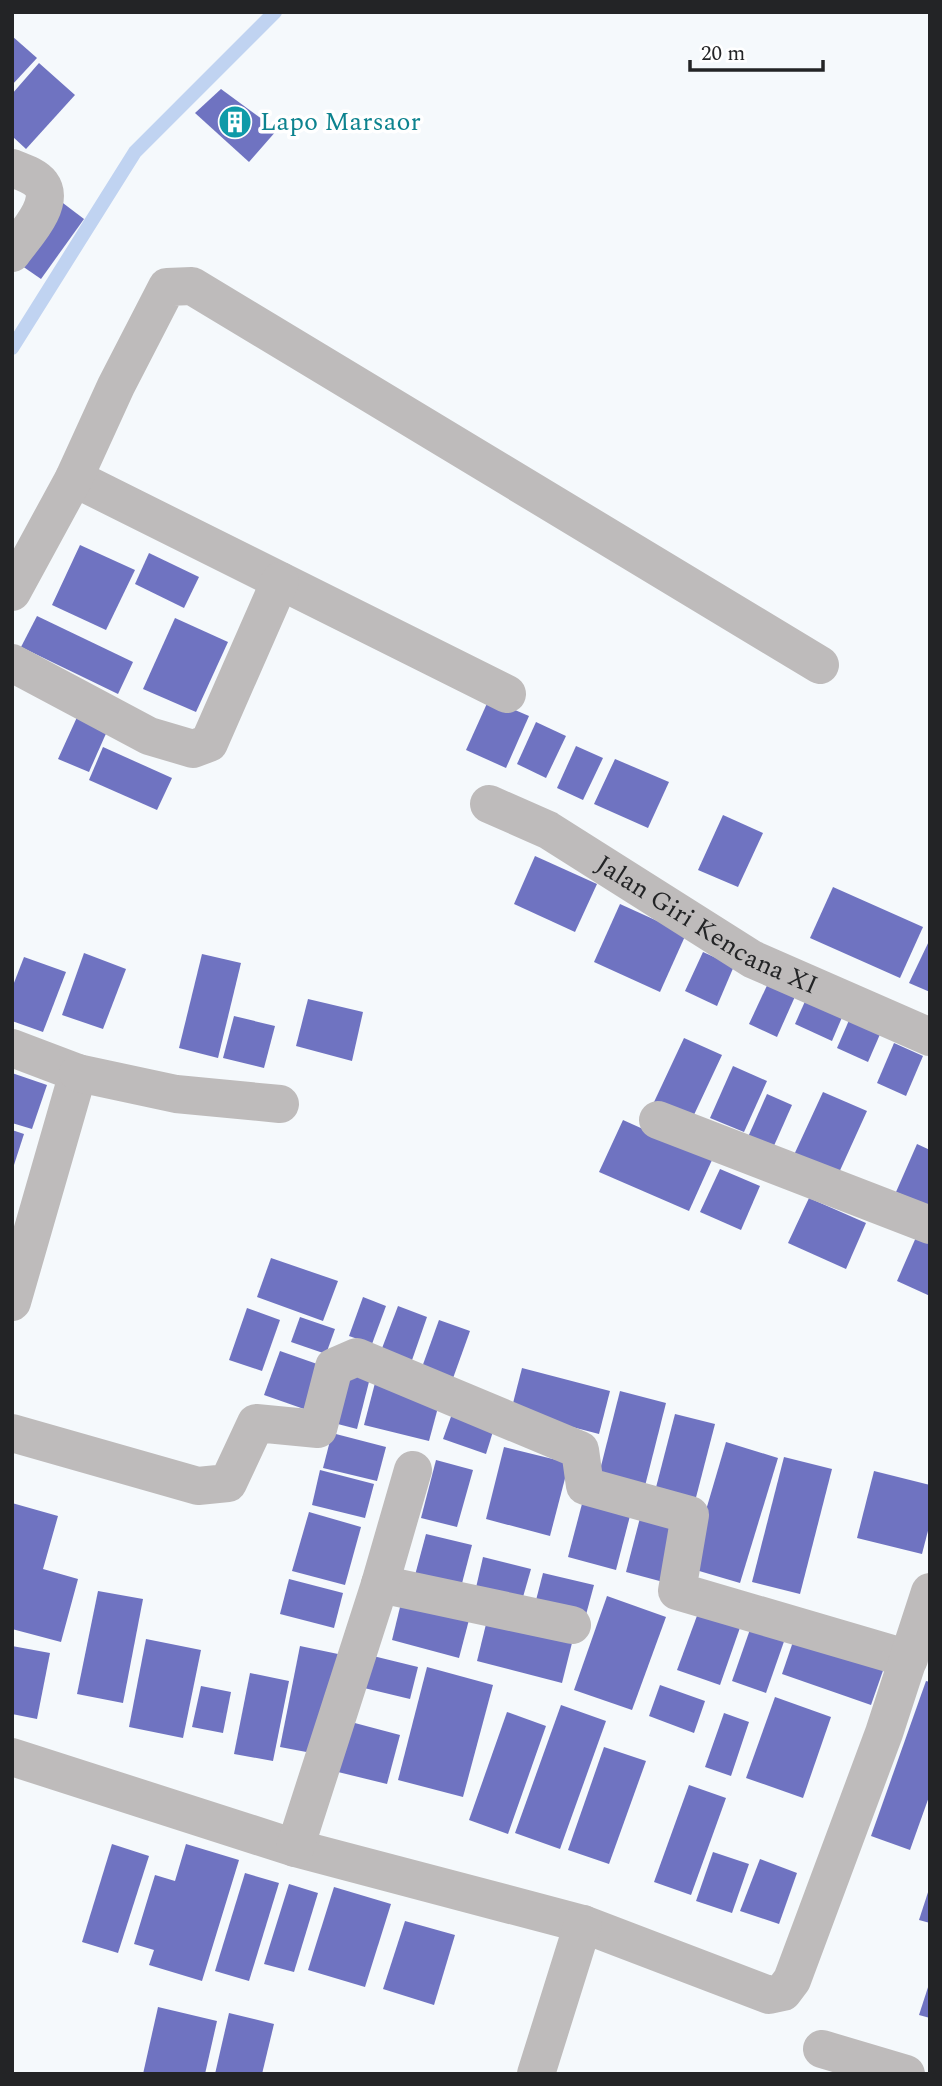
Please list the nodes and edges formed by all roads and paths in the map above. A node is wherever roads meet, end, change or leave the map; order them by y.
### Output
1 (27, 176) edge
2 (12, 253) edge
3 (74, 478) junction
4 (280, 581) junction
5 (12, 592) edge
6 (12, 663) edge
7 (820, 665) dead end
8 (507, 694) dead end
9 (489, 804) dead end
10 (930, 1037) edge
11 (12, 1048) edge
12 (78, 1073) junction
13 (280, 1104) dead end
14 (658, 1120) dead end
15 (930, 1225) edge
16 (12, 1302) edge
17 (12, 1433) edge
18 (413, 1470) dead end
19 (380, 1584) junction
20 (930, 1592) edge
21 (572, 1625) dead end
22 (909, 1659) junction
23 (12, 1757) edge
24 (295, 1848) junction
25 (583, 1924) junction
26 (822, 2049) dead end
27 (536, 2074) edge
28 (906, 2074) edge

1 - 2 street
3 - 4 street
3 - 5 street
3 - 7 street
4 - 6 street
4 - 8 street
9 - 10 street, Jalan Giri Kencana XI
11 - 12 street
12 - 13 street
12 - 16 street
14 - 15 street
17 - 22 street
18 - 19 street
19 - 21 street
19 - 24 street
20 - 22 street
22 - 25 street
23 - 24 street
24 - 25 street
25 - 27 street
26 - 28 street

